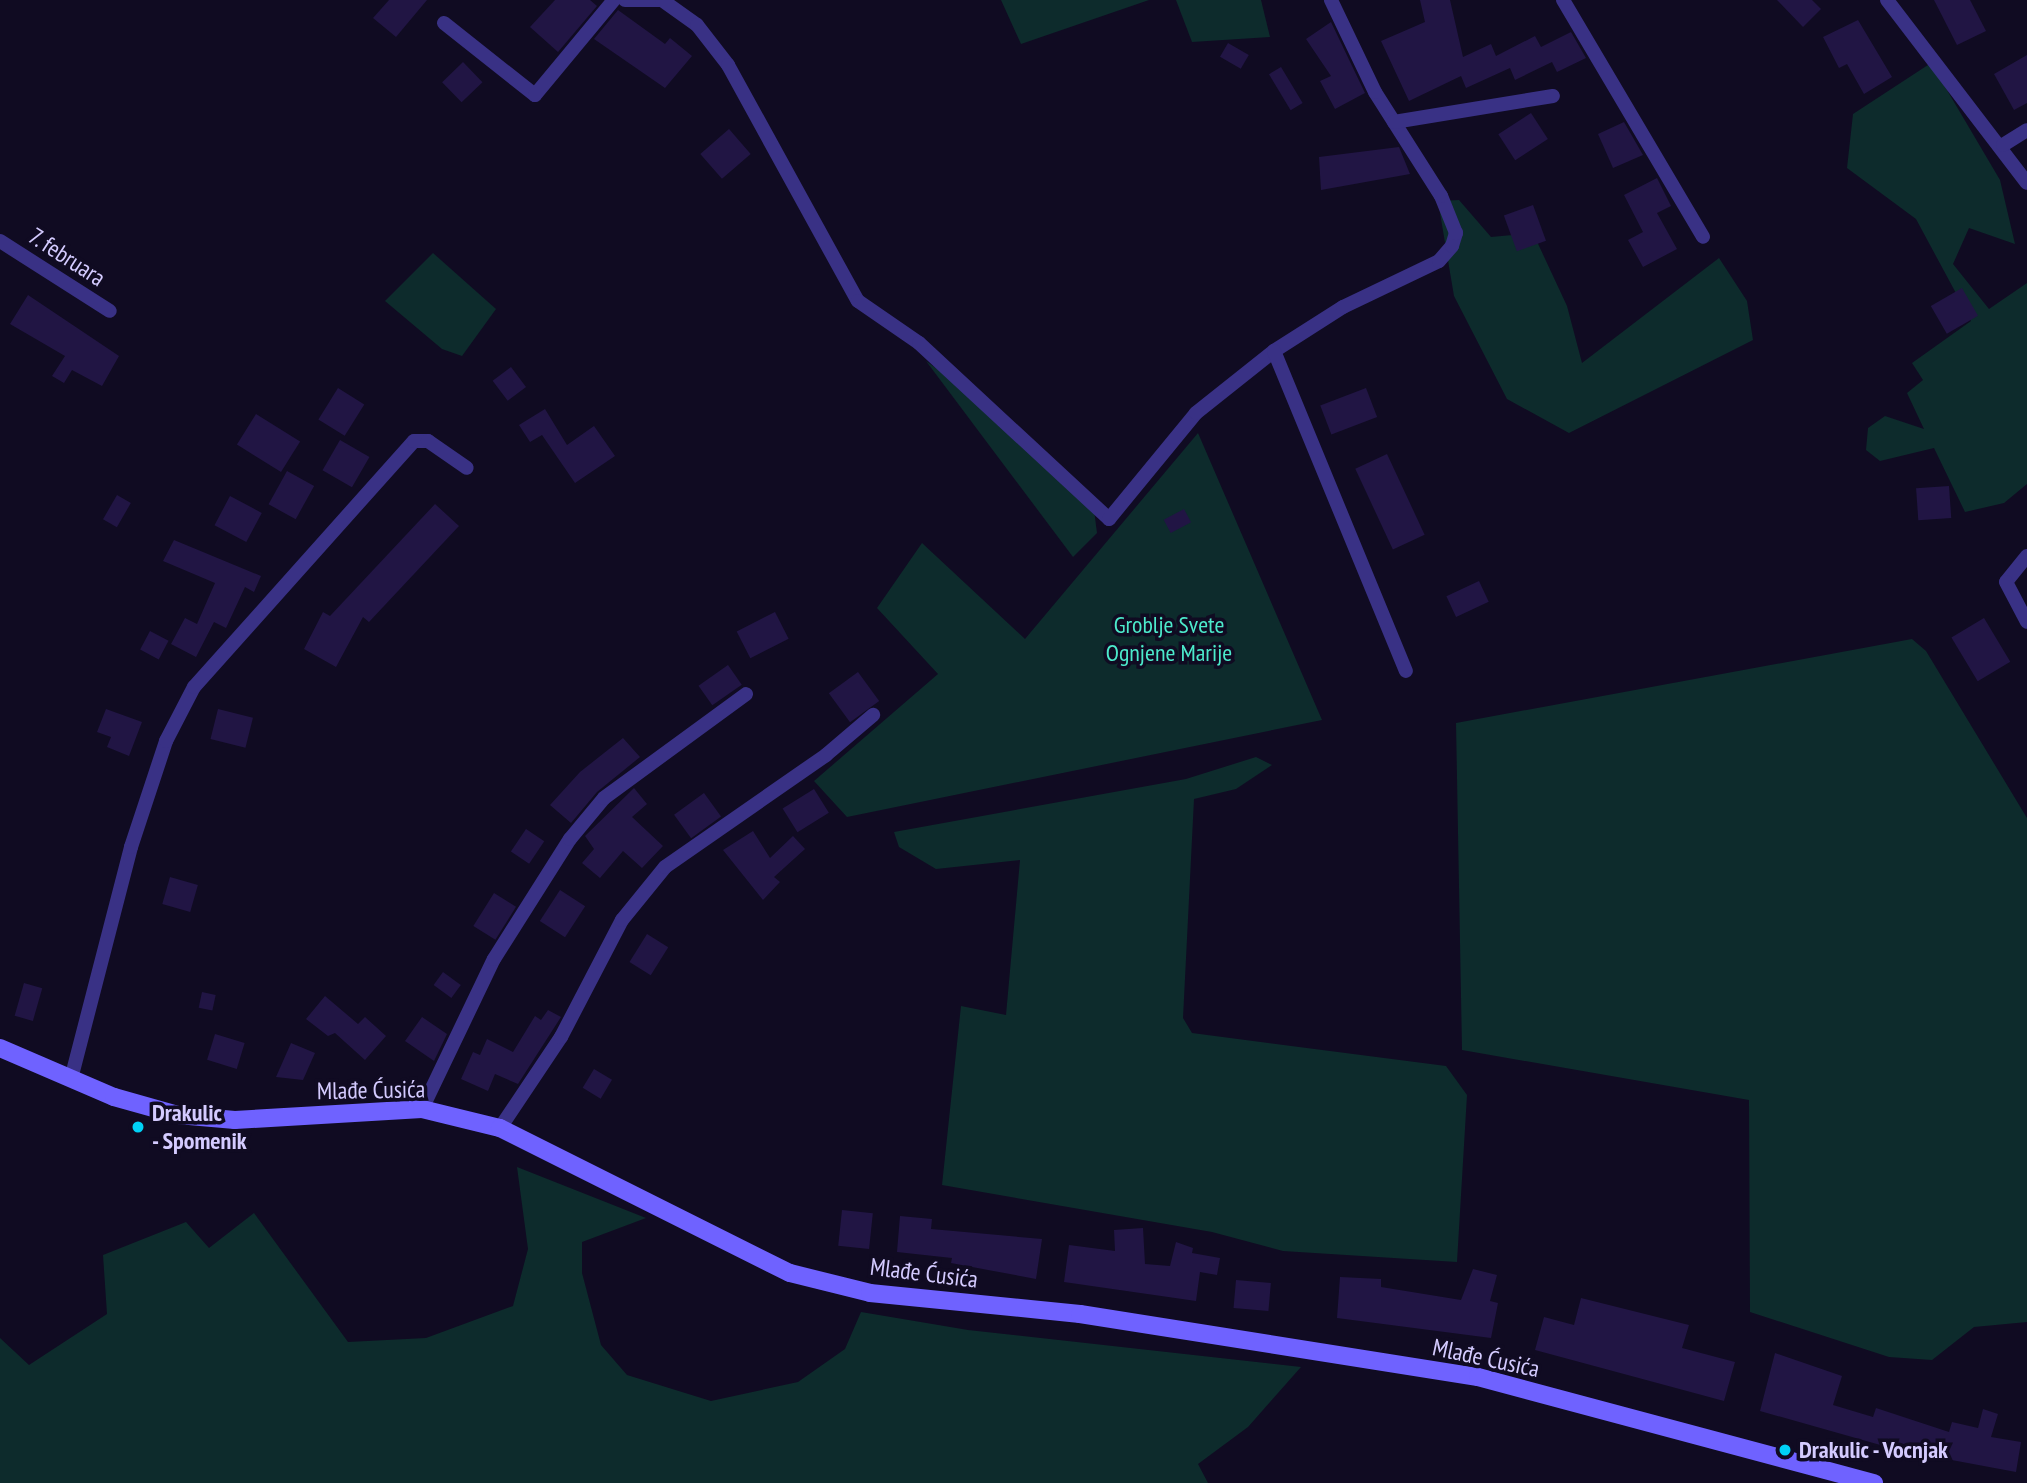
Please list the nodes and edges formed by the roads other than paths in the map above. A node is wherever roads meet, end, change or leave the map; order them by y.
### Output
1 (614, 0) edge
2 (625, 0) edge
3 (1331, 0) edge
4 (1563, 0) edge
5 (1887, 0) edge
6 (444, 23) dead end
7 (1553, 96) dead end
8 (1394, 122) junction
9 (2027, 130) edge
10 (2003, 145) junction
11 (2027, 183) edge
12 (1703, 237) dead end
13 (0, 241) edge
14 (110, 311) dead end
15 (1274, 351) junction
16 (467, 468) dead end
17 (2027, 555) edge
18 (2027, 622) edge
19 (1406, 671) dead end
20 (746, 694) dead end
21 (873, 715) dead end
22 (0, 1048) edge
23 (71, 1079) junction
24 (422, 1109) junction
25 (500, 1128) junction
26 (1874, 1483) edge

1 - 6 street
2 - 15 street
3 - 8 street
4 - 12 street
5 - 10 street
7 - 8 street
8 - 15 street
9 - 10 street
10 - 11 street
13 - 14 street, 7. februara
15 - 19 street
16 - 23 street
17 - 18 street
20 - 24 street
21 - 25 street
22 - 23 street, Mlađe Ćusića
23 - 24 street, Mlađe Ćusića
24 - 25 street, Mlađe Ćusića
25 - 26 street, Mlađe Ćusića

